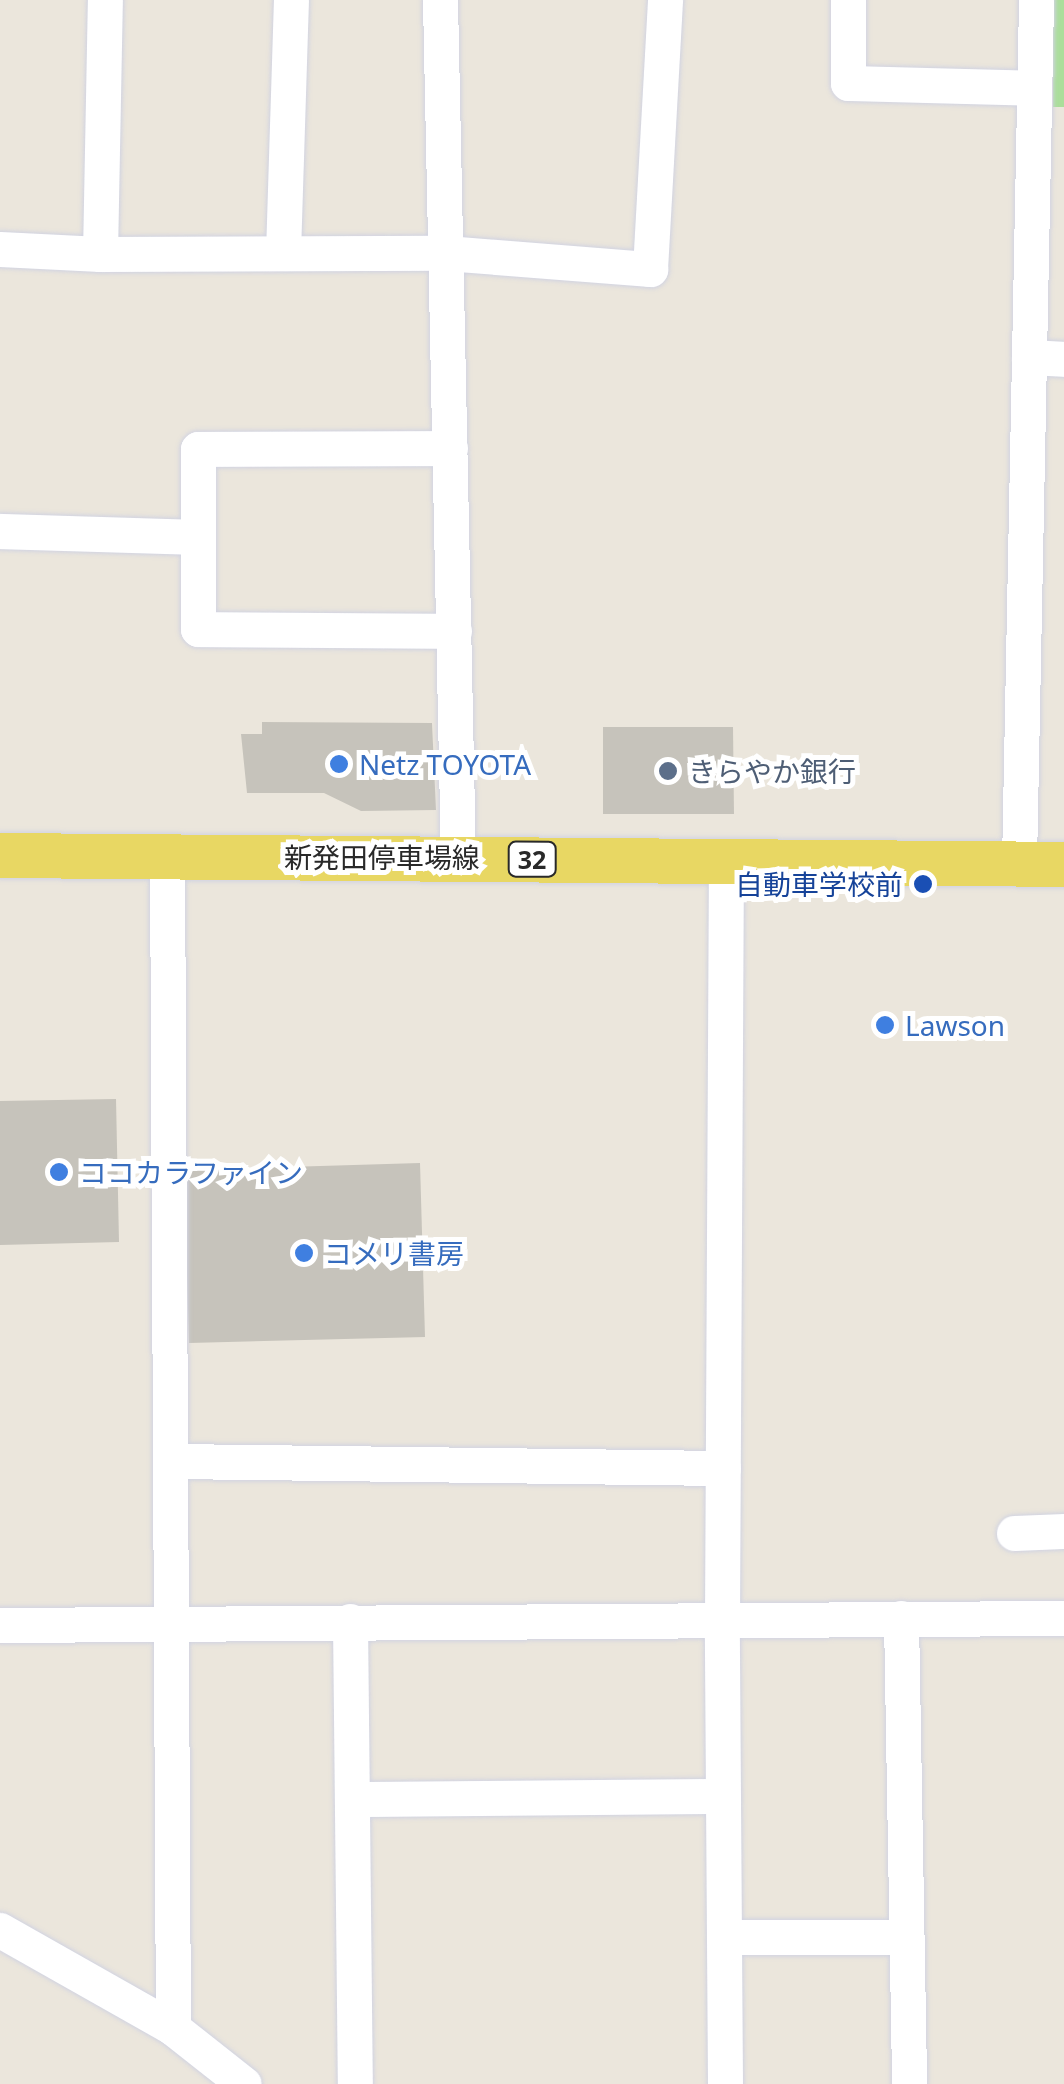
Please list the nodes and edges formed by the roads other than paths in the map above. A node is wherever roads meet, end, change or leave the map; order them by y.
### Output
1 (104, 0) edge
2 (292, 0) edge
3 (440, 0) edge
4 (665, 0) edge
5 (848, 0) edge
6 (1036, 0) edge
7 (1034, 88) junction
8 (1048, 239) edge
9 (0, 249) edge
10 (283, 253) junction
11 (446, 253) junction
12 (100, 254) junction
13 (1047, 358) edge
14 (450, 448) junction
15 (0, 531) edge
16 (198, 537) junction
17 (454, 631) junction
18 (0, 855) edge
19 (168, 856) junction
20 (458, 857) junction
21 (726, 862) junction
22 (1019, 863) junction
23 (1064, 864) edge
24 (172, 1460) junction
25 (722, 1468) junction
26 (1064, 1531) edge
27 (1014, 1532) dead end
28 (901, 1618) junction
29 (1064, 1618) edge
30 (722, 1619) junction
31 (350, 1622) junction
32 (0, 1625) edge
33 (174, 1626) junction
34 (723, 1796) junction
35 (354, 1799) junction
36 (0, 1930) edge
37 (724, 1937) junction
38 (906, 1937) junction
39 (174, 2028) junction
40 (244, 2084) edge
41 (355, 2084) edge
42 (725, 2084) edge
43 (909, 2084) edge

1 - 12 street
2 - 10 street
3 - 11 street
4 - 11 street
5 - 7 street
6 - 7 street
7 - 8 street
8 - 13 street
9 - 12 street
10 - 11 street
10 - 12 street
11 - 14 street
13 - 22 street
14 - 16 street
14 - 17 street
15 - 16 street
16 - 17 street
17 - 20 street
18 - 19 main road, 新発田停車場線 / 32
19 - 20 main road, 新発田停車場線 / 32
19 - 24 street
20 - 21 main road, 新発田停車場線 / 32
21 - 22 main road, 新発田停車場線 / 32
21 - 25 street
22 - 23 main road, 新発田停車場線 / 32
24 - 25 street
24 - 33 street
25 - 30 street
26 - 27 street
28 - 29 street
28 - 30 street
28 - 38 street
30 - 31 street
30 - 34 street
31 - 33 street
31 - 35 street
32 - 33 street
33 - 39 street
34 - 35 street
34 - 37 street
35 - 41 street
36 - 39 street
37 - 38 street
37 - 42 street
38 - 43 street
39 - 40 street

